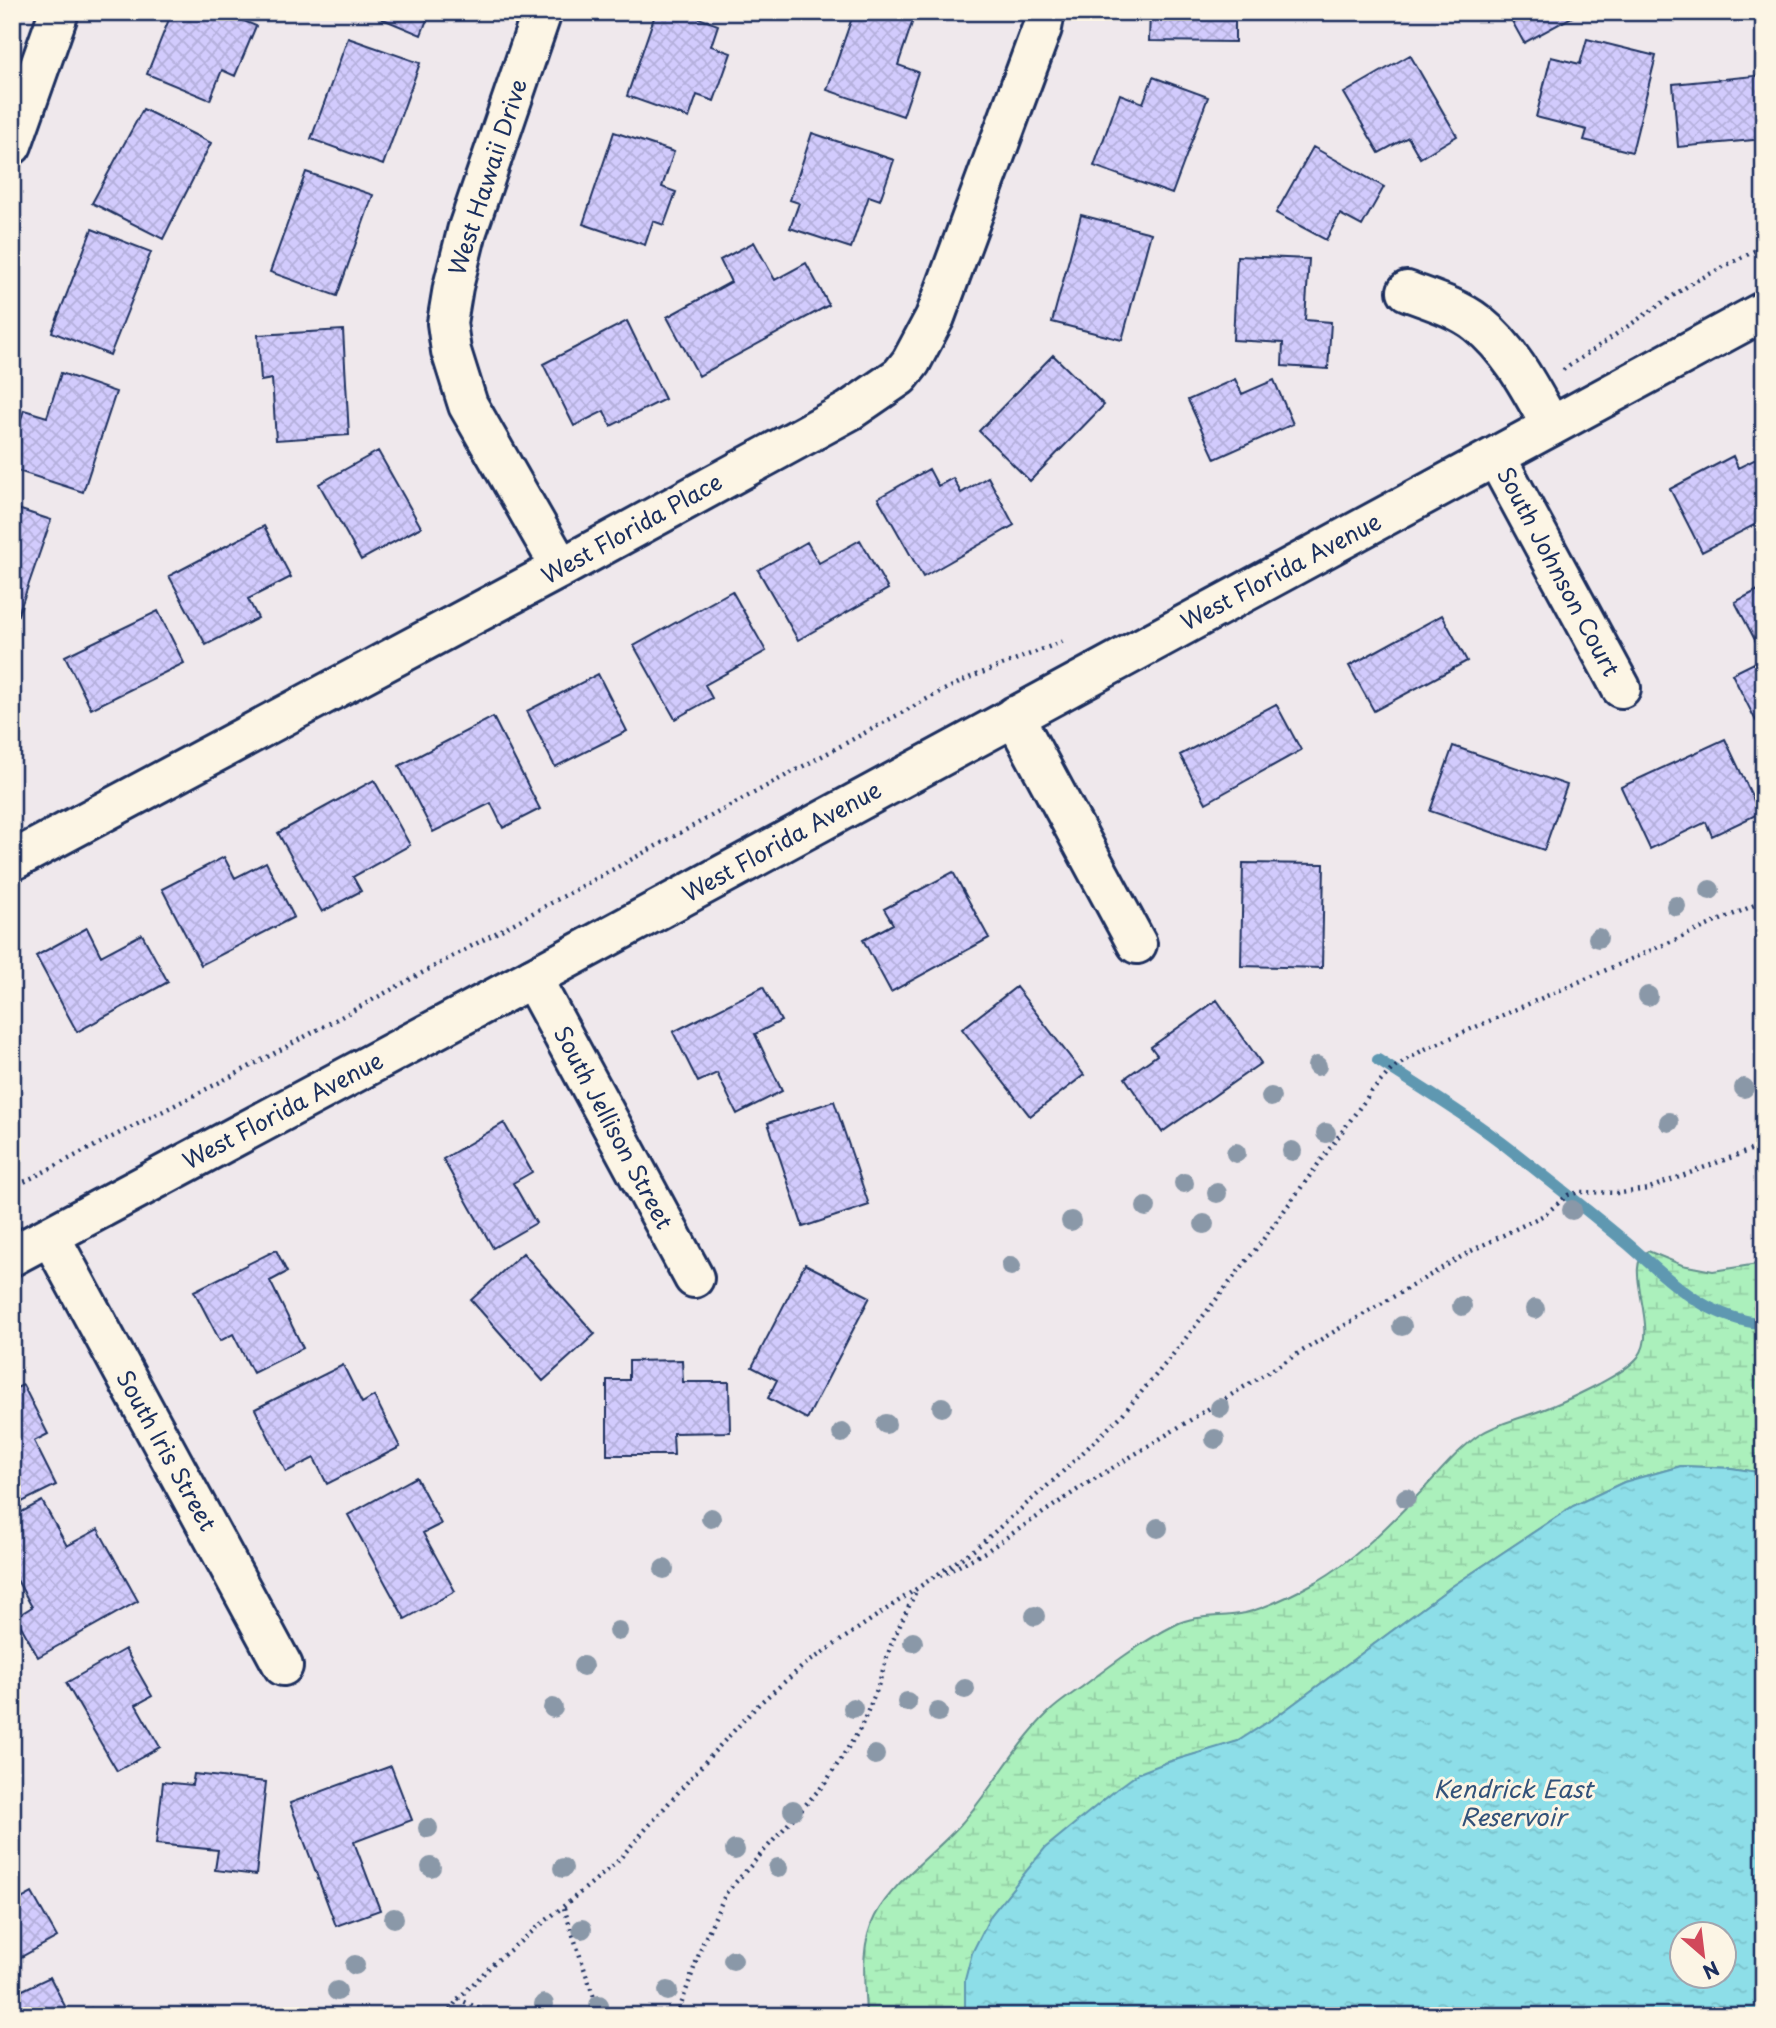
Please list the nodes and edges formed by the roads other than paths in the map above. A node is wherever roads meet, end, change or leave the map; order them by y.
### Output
1 (59, 12) edge
2 (542, 12) edge
3 (1045, 12) edge
4 (12, 145) edge
5 (1407, 291) dead end
6 (1764, 311) edge
7 (1551, 426) junction
8 (1496, 457) junction
9 (561, 568) junction
10 (1621, 688) dead end
11 (1014, 716) junction
12 (12, 861) edge
13 (1137, 944) dead end
14 (532, 978) junction
15 (50, 1237) junction
16 (12, 1256) edge
17 (694, 1278) dead end
18 (283, 1666) dead end

1 - 4 street
2 - 9 street, West Hawaii Drive
3 - 9 street, West Florida Place
5 - 7 street
6 - 7 street, West Florida Avenue
7 - 8 street, West Florida Avenue
8 - 10 street, South Johnson Court
8 - 11 street, West Florida Avenue
9 - 12 street, West Florida Place
11 - 13 street
11 - 14 street, West Florida Avenue
14 - 15 street, West Florida Avenue
14 - 17 street, South Jellison Street
15 - 16 street, West Florida Avenue
15 - 18 street, South Iris Street

